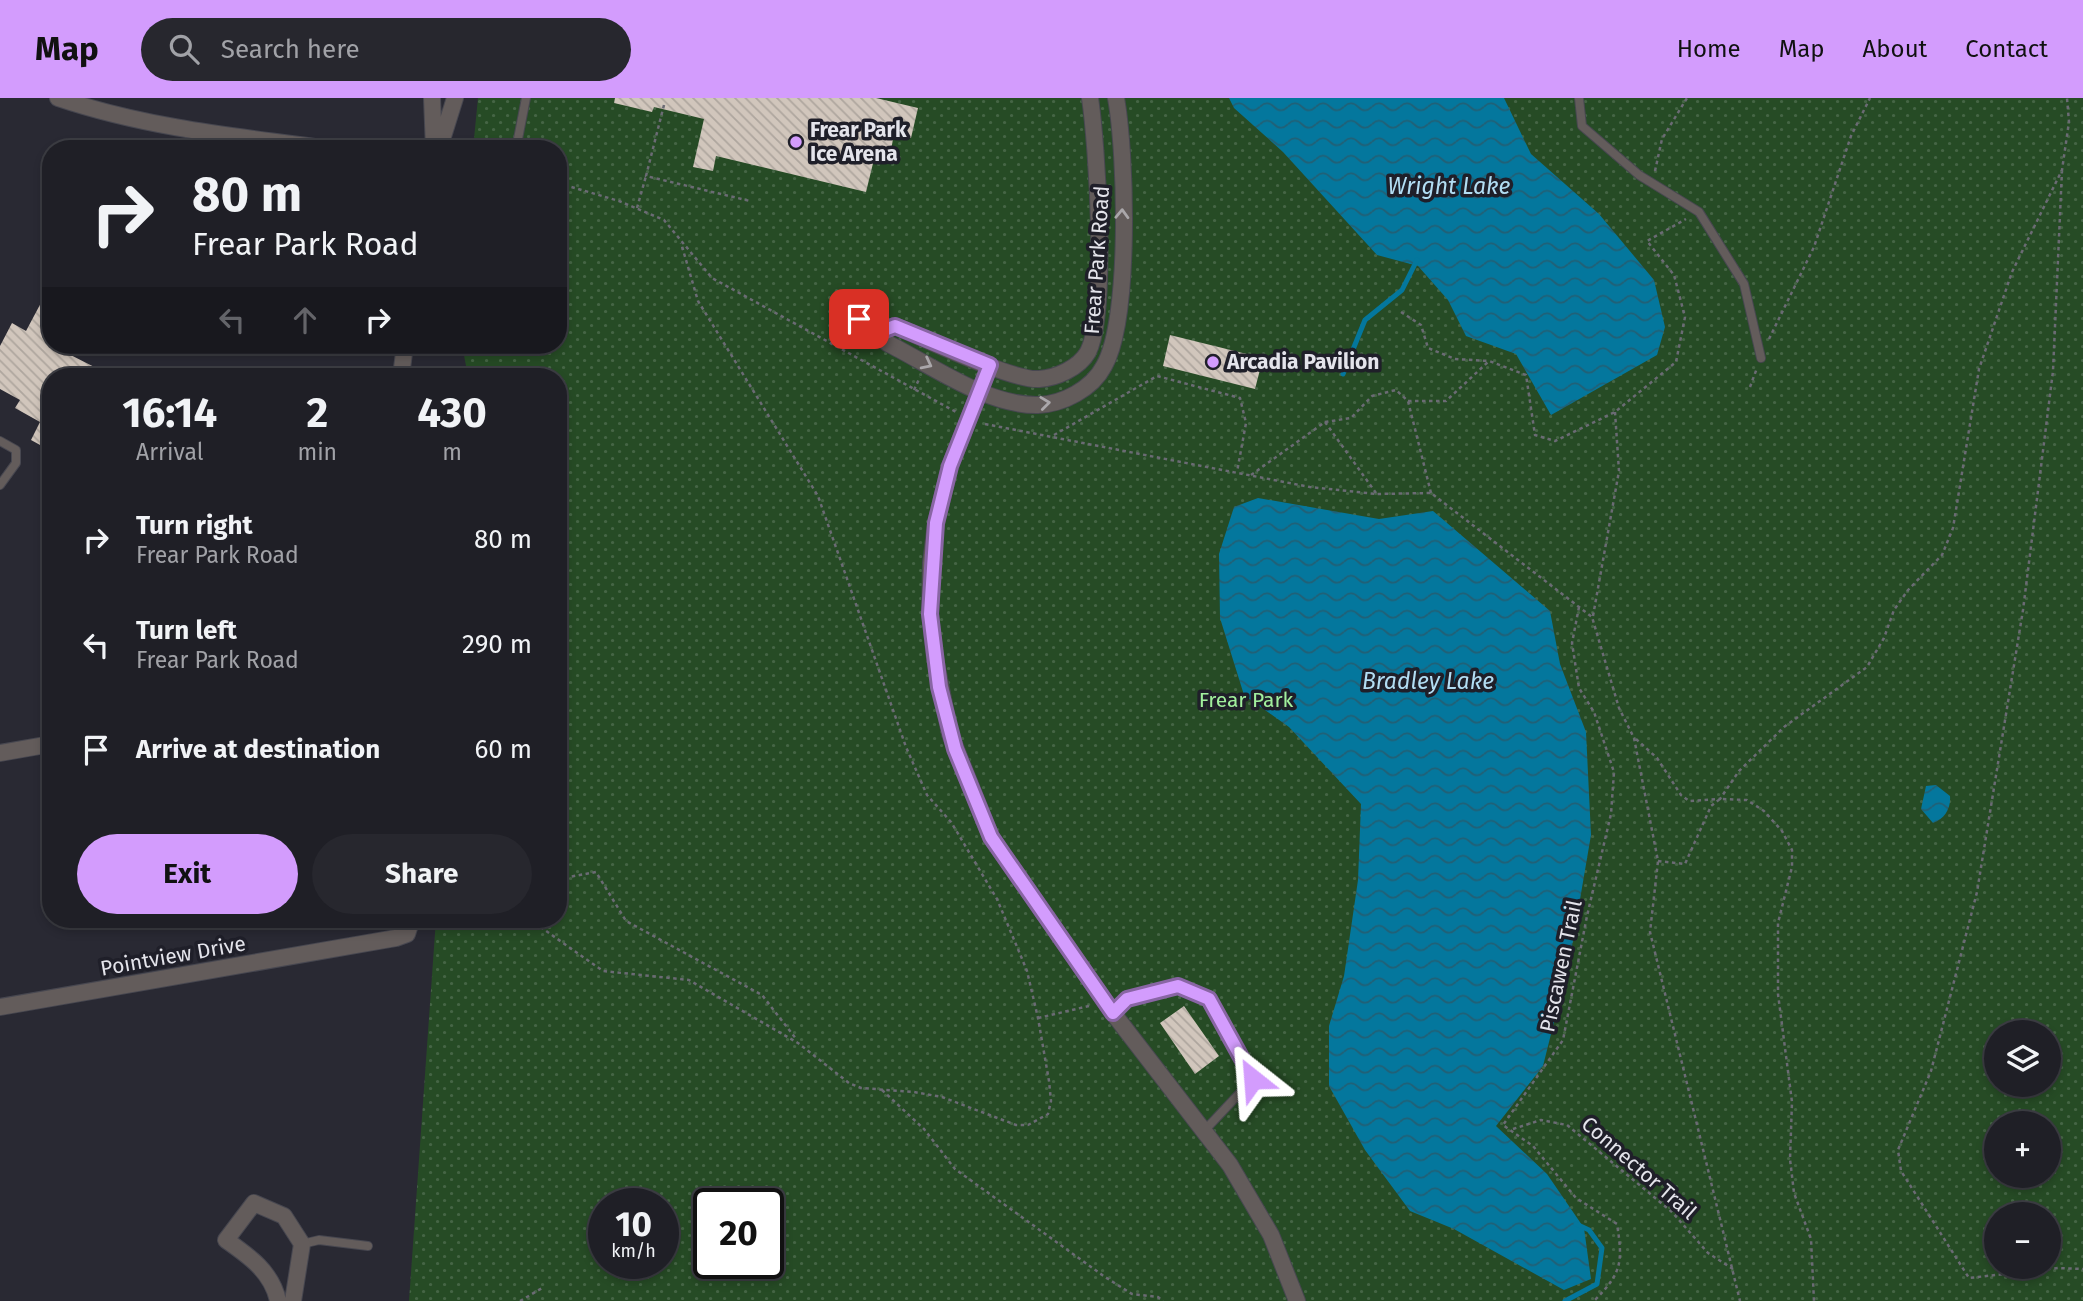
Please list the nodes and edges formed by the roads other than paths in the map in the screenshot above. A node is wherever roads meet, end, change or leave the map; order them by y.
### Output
1 (58, 98) edge
2 (432, 98) edge
3 (455, 98) edge
4 (526, 98) edge
5 (1090, 98) edge
6 (1116, 98) edge
7 (1580, 98) edge
8 (257, 140) edge
9 (435, 140) edge
10 (439, 140) edge
11 (518, 140) edge
12 (844, 312) dead end
13 (882, 331) junction
14 (1761, 358) road end
15 (990, 365) junction
16 (979, 391) junction
17 (0, 441) edge
18 (0, 485) edge
19 (42, 746) edge
20 (0, 753) edge
21 (409, 928) edge
22 (0, 1007) edge
23 (1113, 1013) junction
24 (1204, 1131) junction
25 (302, 1244) junction
26 (368, 1246) dead end
27 (278, 1301) edge
28 (293, 1301) edge
29 (1297, 1301) edge

1 - 8 street
2 - 9 street
3 - 10 street
4 - 11 lane
5 - 15 street, Frear Park Road
16 -> 6 street, Frear Park Road
7 - 14 lane
12 - 13 street, Frear Park Road
13 - 15 street, Frear Park Road
13 -> 16 street, Frear Park Road
15 - 16 street
16 - 23 street
17 - 18 lane
19 - 20 street
21 - 22 street, Pointview Drive
23 - 24 street
23 - 24 lane
24 - 29 street
25 - 26 lane
25 - 27 street
25 - 28 street

